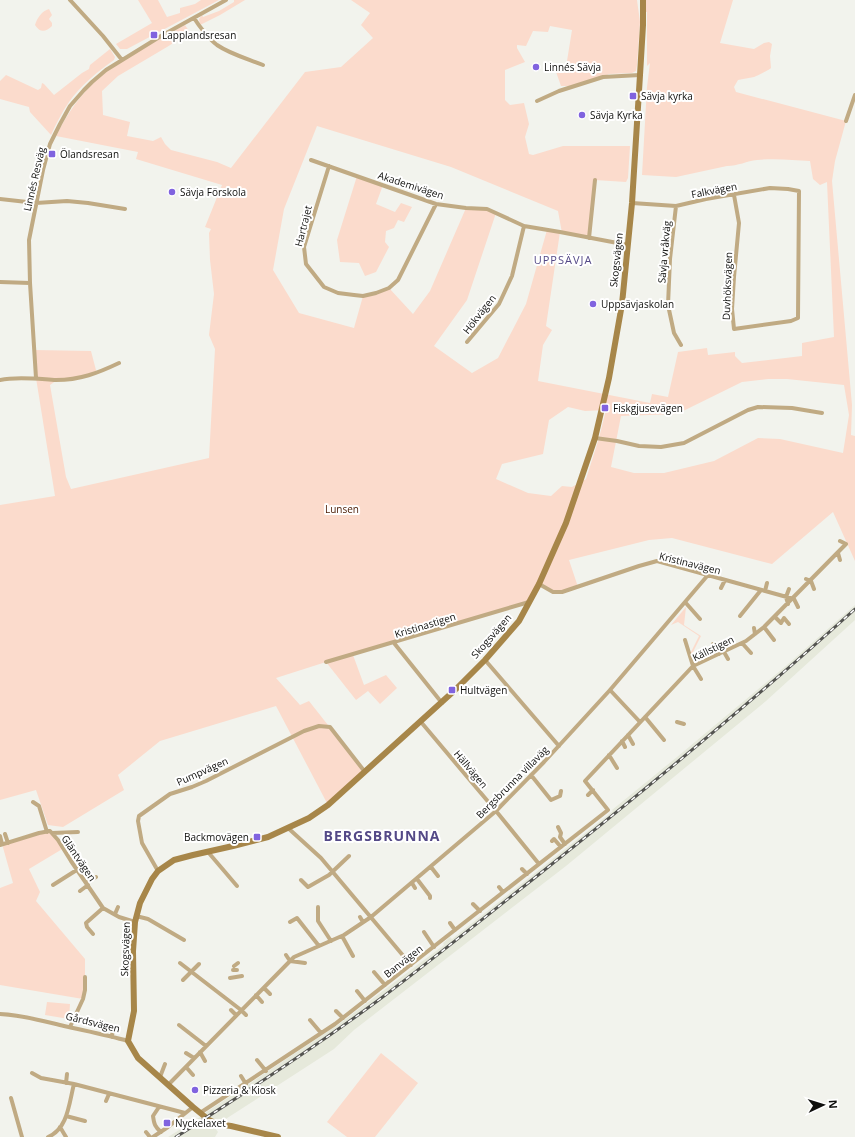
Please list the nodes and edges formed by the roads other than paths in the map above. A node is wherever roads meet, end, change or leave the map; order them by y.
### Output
1 (70, 0) edge
2 (226, 0) edge
3 (639, 0) edge
4 (643, 0) edge
5 (194, 18) junction
6 (643, 25) junction
7 (122, 60) junction
8 (263, 65) dead end
9 (640, 75) junction
10 (855, 95) edge
11 (537, 101) dead end
12 (846, 122) dead end
13 (311, 160) dead end
14 (329, 166) junction
15 (595, 180) dead end
16 (798, 191) joint
17 (734, 195) junction
18 (0, 199) edge
19 (36, 203) junction
20 (632, 203) junction
21 (436, 204) junction
22 (676, 206) junction
23 (125, 209) dead end
24 (524, 226) junction
25 (589, 238) junction
26 (628, 246) junction
27 (0, 282) edge
28 (30, 283) junction
29 (467, 342) dead end
30 (681, 345) dead end
31 (119, 364) dead end
32 (36, 378) junction
33 (0, 380) edge
34 (822, 413) dead end
35 (595, 438) junction
36 (840, 541) dead end
37 (838, 553) junction
38 (840, 560) dead end
39 (708, 575) junction
40 (806, 579) dead end
41 (725, 580) junction
42 (811, 581) junction
43 (767, 583) dead end
44 (539, 584) junction
45 (721, 588) dead end
46 (789, 589) dead end
47 (814, 589) dead end
48 (763, 590) junction
49 (786, 597) junction
50 (794, 599) junction
51 (529, 602) junction
52 (685, 602) junction
53 (788, 604) junction
54 (798, 607) dead end
55 (740, 616) dead end
56 (775, 617) junction
57 (700, 619) dead end
58 (789, 624) dead end
59 (764, 627) junction
60 (754, 628) dead end
61 (755, 634) junction
62 (685, 640) dead end
63 (774, 640) dead end
64 (394, 643) junction
65 (742, 643) junction
66 (713, 644) dead end
67 (722, 653) junction
68 (751, 653) dead end
69 (728, 659) dead end
70 (485, 660) junction
71 (326, 662) dead end
72 (693, 666) junction
73 (701, 679) dead end
74 (610, 690) junction
75 (442, 702) junction
76 (644, 717) junction
77 (421, 722) junction
78 (640, 722) junction
79 (677, 722) dead end
80 (684, 724) dead end
81 (628, 735) junction
82 (664, 740) dead end
83 (622, 741) junction
84 (611, 744) dead end
85 (633, 744) dead end
86 (559, 746) junction
87 (625, 747) dead end
88 (615, 749) junction
89 (609, 755) junction
90 (617, 768) dead end
91 (365, 772) junction
92 (531, 775) junction
93 (592, 790) junction
94 (561, 791) dead end
95 (588, 795) dead end
96 (607, 800) dead end
97 (33, 802) dead end
98 (603, 803) junction
99 (496, 811) junction
100 (38, 827) dead end
101 (558, 827) dead end
102 (288, 828) junction
103 (49, 832) junction
104 (78, 832) dead end
105 (39, 833) junction
106 (5, 834) dead end
107 (0, 836) edge
108 (552, 840) dead end
109 (8, 842) junction
110 (1, 844) edge
111 (563, 845) junction
112 (208, 852) junction
113 (349, 856) dead end
114 (539, 864) junction
115 (83, 866) dead end
116 (430, 867) junction
117 (522, 868) dead end
118 (77, 870) junction
119 (158, 871) junction
120 (333, 871) junction
121 (527, 874) junction
122 (438, 876) dead end
123 (96, 877) dead end
124 (417, 878) junction
125 (301, 880) dead end
126 (412, 883) junction
127 (87, 884) junction
128 (53, 885) dead end
129 (237, 886) dead end
130 (499, 887) dead end
131 (415, 888) dead end
132 (80, 891) dead end
133 (504, 892) junction
134 (430, 898) dead end
135 (385, 899) dead end
136 (389, 902) junction
137 (473, 904) dead end
138 (118, 907) dead end
139 (318, 907) dead end
140 (104, 908) junction
141 (480, 911) junction
142 (114, 914) junction
143 (360, 917) dead end
144 (371, 917) junction
145 (136, 919) junction
146 (290, 922) dead end
147 (363, 922) junction
148 (450, 923) dead end
149 (455, 930) junction
150 (424, 932) dead end
151 (91, 935) dead end
152 (342, 936) junction
153 (184, 940) dead end
154 (331, 941) junction
155 (319, 946) junction
156 (434, 947) junction
157 (310, 950) junction
158 (286, 955) dead end
159 (313, 955) dead end
160 (353, 956) dead end
161 (290, 961) junction
162 (180, 963) dead end
163 (305, 963) dead end
164 (199, 964) dead end
165 (411, 965) junction
166 (191, 972) junction
167 (374, 972) dead end
168 (242, 976) dead end
169 (85, 977) dead end
170 (230, 978) dead end
171 (183, 980) dead end
172 (385, 985) junction
173 (264, 988) junction
174 (357, 991) dead end
175 (270, 994) dead end
176 (256, 995) junction
177 (365, 1001) junction
178 (242, 1002) dead end
179 (262, 1002) dead end
180 (245, 1006) junction
181 (231, 1010) dead end
182 (241, 1010) junction
183 (336, 1010) dead end
184 (0, 1014) edge
185 (236, 1015) junction
186 (246, 1015) dead end
187 (343, 1018) junction
188 (310, 1020) dead end
189 (179, 1025) dead end
190 (113, 1026) dead end
191 (70, 1027) junction
192 (321, 1033) junction
193 (215, 1036) junction
194 (112, 1037) junction
195 (219, 1041) dead end
196 (128, 1042) junction
197 (206, 1046) junction
198 (284, 1051) dead end
199 (200, 1052) junction
200 (186, 1054) dead end
201 (288, 1055) junction
202 (194, 1058) junction
203 (257, 1060) dead end
204 (205, 1061) dead end
205 (165, 1064) dead end
206 (186, 1067) junction
207 (266, 1070) junction
208 (32, 1073) dead end
209 (67, 1074) dead end
210 (193, 1075) dead end
211 (241, 1076) dead end
212 (160, 1077) junction
213 (66, 1083) junction
214 (74, 1084) junction
215 (169, 1084) junction
216 (246, 1084) junction
217 (109, 1094) junction
218 (11, 1098) dead end
219 (106, 1101) dead end
220 (159, 1107) junction
221 (193, 1107) junction
222 (185, 1113) junction
223 (200, 1113) junction
224 (66, 1116) junction
225 (85, 1121) dead end
226 (60, 1128) junction
227 (146, 1132) dead end
228 (161, 1132) junction
229 (22, 1137) edge
230 (48, 1137) edge
231 (66, 1137) edge
232 (151, 1137) edge
233 (278, 1137) edge

1 - 7 street
2 - 5 street, Linnés Resväg
3 - 6 street, Skogsvägen
4 - 6 street, Skogsvägen
5 - 7 street, Linnés Resväg
5 - 8 street
6 - 9 street, Skogsvägen
7 - 19 street, Linnés Resväg
9 - 11 street
9 - 20 street, Skogsvägen
10 - 12 street
13 - 14 street
14 - 21 street, Akademivägen
14 - 21 street, Hartrajet
15 - 25 street
16 - 17 street, Falkvägen
16 - 17 street, Duvhöksvägen
17 - 22 street, Falkvägen
18 - 19 street
19 - 23 street
19 - 28 street, Linnés Resväg
20 - 22 street, Falkvägen
20 - 26 street, Skogsvägen
21 - 24 street, Akademivägen
22 - 30 street, Sävja vråkväg
24 - 25 street, Akademivägen
24 - 29 street, Hökvägen
25 - 26 street, Akademivägen
26 - 35 street, Skogsvägen
27 - 28 street
28 - 32 street, Linnés Resväg
31 - 32 street
32 - 33 street
34 - 35 street
35 - 44 street, Skogsvägen
36 - 37 street, Källstigen
37 - 38 street
37 - 42 street, Källstigen
39 - 41 street, Kristinavägen
39 - 44 street, Kristinavägen
39 - 52 street, Bergsbrunna villaväg
40 - 42 street
41 - 45 street
41 - 48 street, Kristinavägen
42 - 47 street
42 - 50 street, Källstigen
43 - 48 street
44 - 51 street, Skogsvägen
46 - 49 street
48 - 49 street, Kristinavägen
48 - 55 street
49 - 50 street, Kristinavägen
49 - 53 street
50 - 53 street, Källstigen
50 - 54 street
51 - 64 street, Kristinastigen
51 - 70 street, Skogsvägen
52 - 57 street
52 - 74 street, Bergsbrunna villaväg
53 - 56 street, Källstigen
56 - 58 street
56 - 59 street, Källstigen
59 - 61 street, Källstigen
59 - 63 street
60 - 61 street
61 - 65 street, Källstigen
62 - 72 street
64 - 71 street, Kristinastigen
64 - 75 street
65 - 67 street, Källstigen
65 - 68 street
66 - 67 street
67 - 69 street
67 - 72 street, Källstigen
70 - 75 street, Skogsvägen
70 - 86 street
72 - 73 street
72 - 76 street, Källstigen
74 - 78 street
74 - 86 street, Bergsbrunna villaväg
75 - 77 street, Skogsvägen
76 - 78 street, Källstigen
76 - 82 street
77 - 91 street, Skogsvägen
77 - 99 street, Hällvägen
78 - 81 street, Källstigen
79 - 80 street
81 - 83 street, Källstigen
81 - 85 street
83 - 87 street
83 - 88 street, Källstigen
84 - 88 street
86 - 92 street, Bergsbrunna villaväg
88 - 89 street, Källstigen
89 - 90 street
89 - 93 street, Källstigen
91 - 102 street, Skogsvägen
91 - 119 street, Pumpvägen
92 - 94 street
92 - 99 street, Bergsbrunna villaväg
93 - 95 street
93 - 98 street
96 - 98 street
97 - 103 street
98 - 111 street, Banvägen
99 - 114 street, Hällvägen
99 - 116 street, Bergsbrunna villaväg
100 - 105 street
101 - 111 street
102 - 112 street, Skogsvägen
102 - 120 street
103 - 104 street
103 - 105 street, Gläntvägen
103 - 118 street, Gläntvägen
105 - 109 street, Gläntvägen
106 - 109 street
107 - 110 street
108 - 111 street
109 - 110 street, Gläntvägen
111 - 114 street, Banvägen
112 - 119 street, Skogsvägen
112 - 129 street
113 - 120 street
114 - 121 street, Banvägen
115 - 118 street
116 - 122 street
116 - 124 street, Bergsbrunna villaväg
117 - 121 street
118 - 127 street, Gläntvägen
118 - 128 street
119 - 145 street, Skogsvägen
120 - 125 street
120 - 144 street
121 - 133 street, Banvägen
123 - 127 street
124 - 126 street, Bergsbrunna villaväg
124 - 134 street
126 - 131 street
126 - 136 street, Bergsbrunna villaväg
127 - 132 street
127 - 140 street, Gläntvägen
130 - 133 street
133 - 141 street, Banvägen
135 - 136 street
136 - 144 street, Bergsbrunna villaväg
137 - 141 street
138 - 142 street
139 - 154 street
140 - 142 street, Gläntvägen
140 - 151 street
141 - 149 street, Banvägen
142 - 145 street, Gläntvägen
143 - 147 street
144 - 147 street, Bergsbrunna villaväg
144 - 165 street
145 - 153 street, Gläntvägen
145 - 196 street, Skogsvägen
146 - 155 street
147 - 152 street, Bergsbrunna villaväg
148 - 149 street
149 - 156 street, Banvägen
150 - 156 street
152 - 154 street, Bergsbrunna villaväg
152 - 160 street
154 - 155 street, Bergsbrunna villaväg
155 - 157 street, Bergsbrunna villaväg
156 - 165 street, Banvägen
157 - 159 street
157 - 161 street, Bergsbrunna villaväg
158 - 161 street
161 - 163 street
161 - 173 street, Bergsbrunna villaväg
162 - 166 street
164 - 166 street
165 - 172 street, Banvägen
166 - 171 street
166 - 182 street
167 - 172 street
168 - 170 street
169 - 191 street
172 - 177 street, Banvägen
173 - 175 street
173 - 176 street, Bergsbrunna villaväg
174 - 177 street
176 - 179 street
176 - 180 street, Bergsbrunna villaväg
177 - 187 street, Banvägen
178 - 180 street
180 - 182 street, Bergsbrunna villaväg
181 - 185 street
182 - 185 street, Bergsbrunna villaväg
182 - 186 street
183 - 187 street
184 - 191 street, Gårdsvägen
185 - 193 street, Bergsbrunna villaväg
187 - 192 street, Banvägen
188 - 192 street
189 - 197 street
190 - 194 street
191 - 194 street, Gårdsvägen
192 - 201 street, Banvägen
193 - 195 street
193 - 197 street, Bergsbrunna villaväg
194 - 196 street, Gårdsvägen
196 - 212 street, Gårdsvägen
197 - 199 street, Bergsbrunna villaväg
198 - 201 street
199 - 202 street, Bergsbrunna villaväg
199 - 204 street
200 - 202 street
201 - 207 street, Banvägen
202 - 206 street, Bergsbrunna villaväg
203 - 207 street
205 - 212 street
206 - 210 street
206 - 215 street, Bergsbrunna villaväg
207 - 216 street, Banvägen
208 - 213 street
209 - 213 street
211 - 216 street
212 - 215 street, Gårdsvägen
213 - 214 street
214 - 217 street
214 - 224 street
215 - 221 street, Gårdsvägen
216 - 223 street, Banvägen
217 - 219 street
217 - 220 street
218 - 229 street
220 - 222 street
220 - 228 street
221 - 222 street
221 - 223 street, Gårdsvägen
222 - 228 street
223 - 233 street, Gårdsvägen
224 - 225 street
224 - 226 street
226 - 230 street
226 - 231 street
227 - 232 street
228 - 232 street

